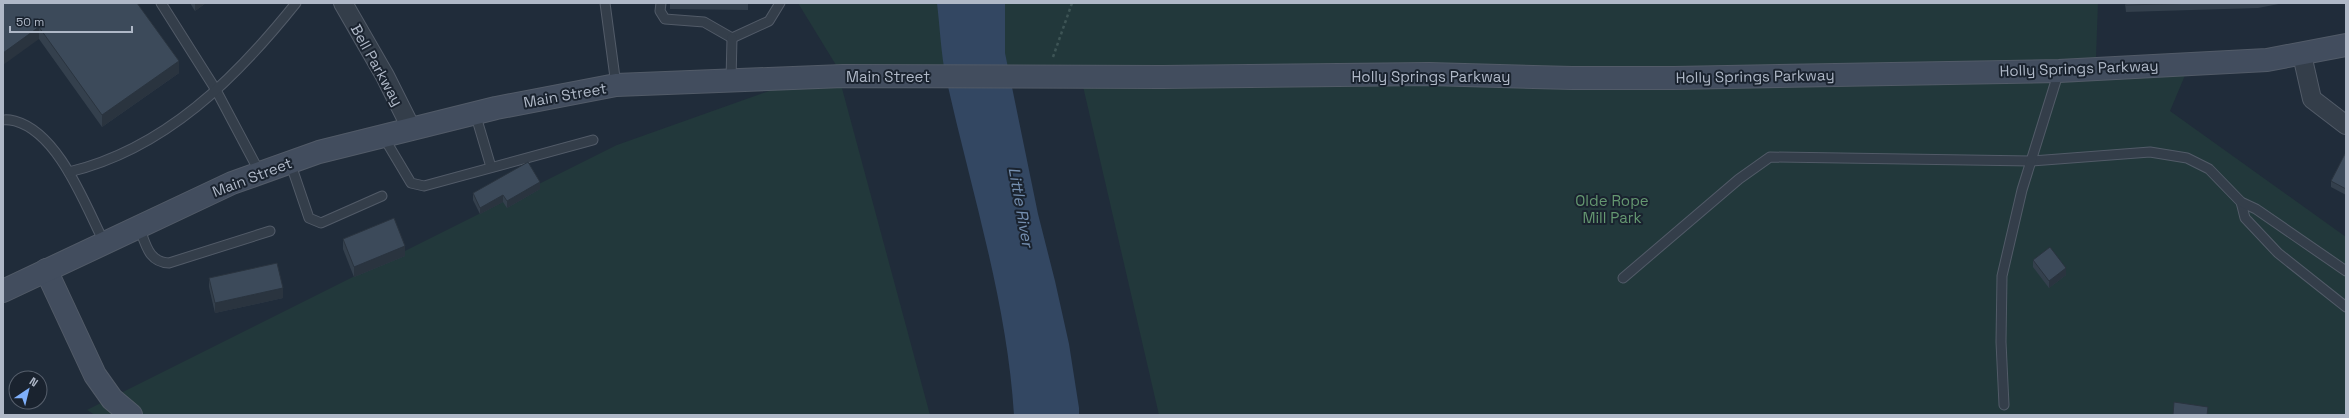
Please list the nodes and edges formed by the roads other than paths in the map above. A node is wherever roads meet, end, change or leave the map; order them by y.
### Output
1 (161, 3) edge
2 (296, 3) edge
3 (342, 3) edge
4 (605, 3) edge
5 (661, 3) edge
6 (780, 3) edge
7 (732, 38) junction
8 (2346, 45) edge
9 (2302, 55) junction
10 (2059, 71) junction
11 (1162, 77) joint
12 (731, 80) junction
13 (616, 85) junction
14 (216, 90) junction
15 (475, 113) junction
16 (3, 120) edge
17 (2346, 125) edge
18 (411, 128) junction
19 (383, 136) junction
20 (593, 140) dead end
21 (2031, 161) junction
22 (290, 162) junction
23 (490, 167) junction
24 (69, 172) junction
25 (260, 173) junction
26 (382, 196) dead end
27 (2241, 202) junction
28 (139, 225) junction
29 (270, 230) dead end
30 (104, 242) junction
31 (46, 270) junction
32 (2346, 271) edge
33 (1623, 278) dead end
34 (3, 291) edge
35 (2346, 307) edge
36 (2004, 405) dead end
37 (131, 415) edge

1 - 14 lane
2 - 14 lane
3 - 18 street, Bell Parkway
4 - 13 lane
5 - 7 lane
6 - 7 lane
7 - 12 lane
8 - 9 main road, Holly Springs Parkway
9 - 10 main road, Holly Springs Parkway
9 - 17 street
10 - 11 main road, Holly Springs Parkway
10 - 21 lane
11 - 12 main road, Main Street
12 - 13 main road, Main Street
13 - 15 main road, Main Street
14 - 24 lane
14 - 25 lane
15 - 18 main road, Main Street
15 - 23 lane
16 - 24 lane
18 - 19 main road, Main Street
19 - 22 main road, Main Street
19 - 23 lane
20 - 23 lane
21 - 27 lane
21 - 33 lane
21 - 36 lane
22 - 25 main road, Main Street
22 - 26 lane
24 - 30 lane
25 - 28 main road, Main Street
27 - 32 lane
27 - 35 lane
28 - 29 lane
28 - 30 main road, Main Street
30 - 31 main road, Main Street
31 - 34 main road, Main Street
31 - 37 main road

